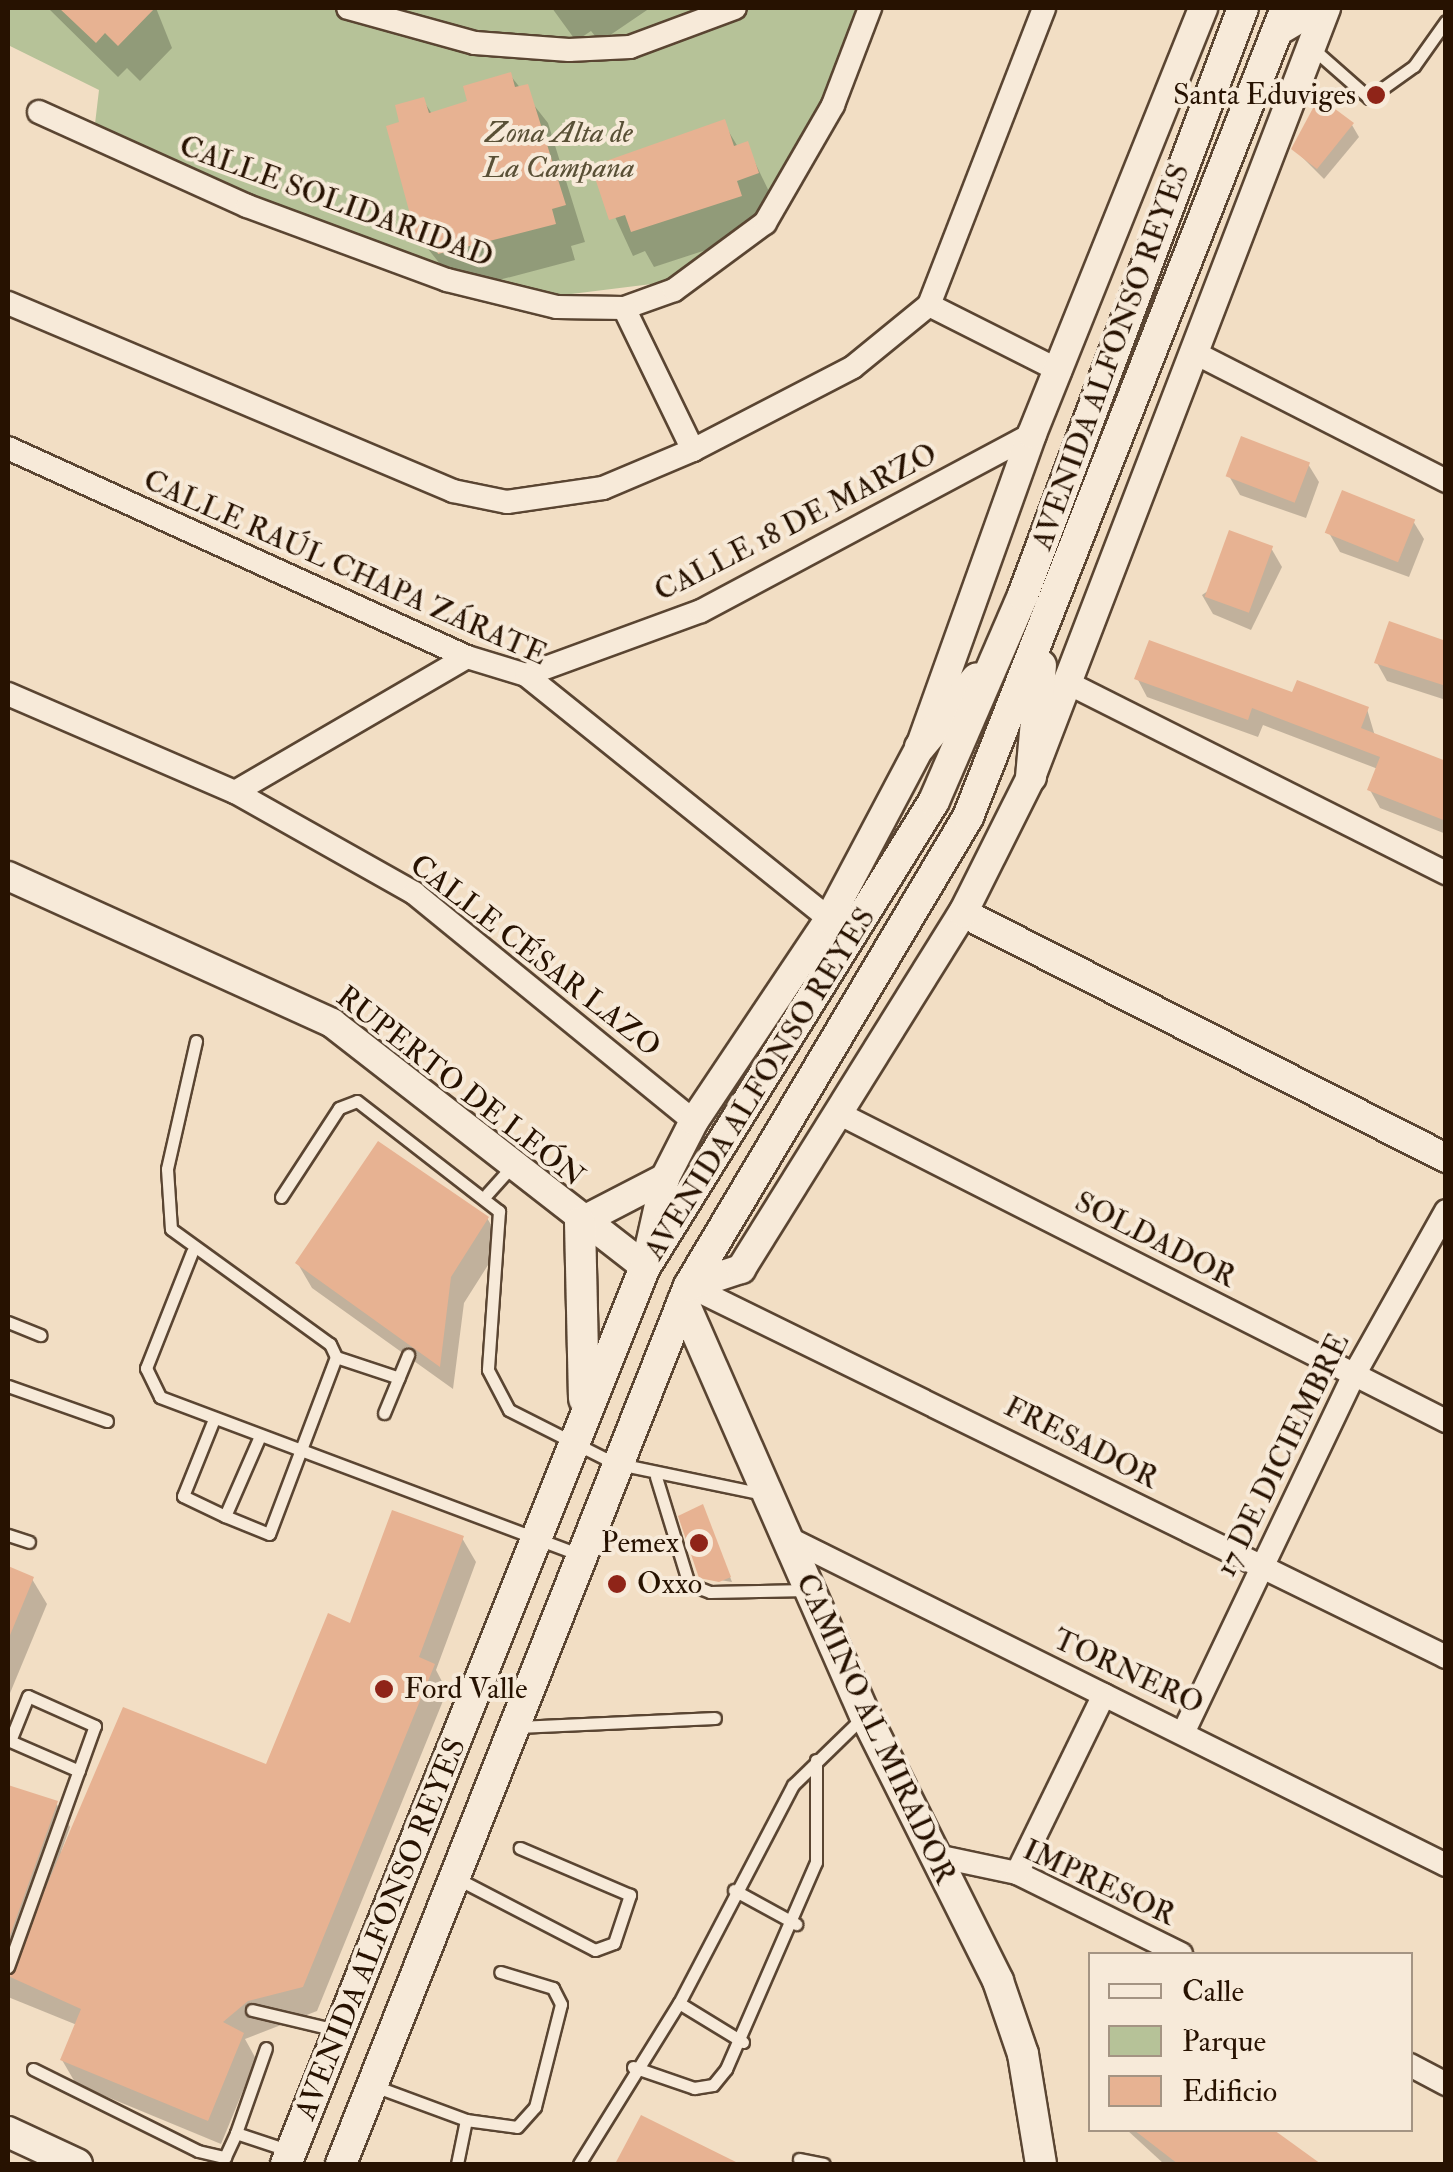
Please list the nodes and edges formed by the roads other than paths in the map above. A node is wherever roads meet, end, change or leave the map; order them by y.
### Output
1 (348, 8) edge
2 (735, 8) edge
3 (870, 8) edge
4 (1044, 8) edge
5 (1203, 8) edge
6 (1243, 8) edge
7 (1315, 8) edge
8 (1326, 8) edge
9 (1282, 19) edge
10 (1446, 21) edge
11 (1311, 47) junction
12 (38, 112) dead end
13 (8, 304) edge
14 (929, 305) junction
15 (624, 308) junction
16 (1196, 353) junction
17 (1060, 371) junction
18 (1032, 434) junction
19 (8, 448) edge
20 (694, 450) junction
21 (1446, 481) edge
22 (1044, 639) junction
23 (998, 653) junction
24 (466, 657) junction
25 (526, 675) junction
26 (1070, 684) junction
27 (8, 694) edge
28 (920, 747) junction
29 (1031, 777) junction
30 (235, 792) junction
31 (1446, 872) edge
32 (8, 876) edge
33 (963, 913) junction
34 (829, 918) junction
35 (196, 1041) dead end
36 (838, 1113) junction
37 (694, 1122) junction
38 (1446, 1158) edge
39 (512, 1165) junction
40 (665, 1178) junction
41 (486, 1194) junction
42 (281, 1197) dead end
43 (1446, 1211) edge
44 (580, 1222) junction
45 (192, 1252) junction
46 (645, 1267) junction
47 (686, 1293) junction
48 (8, 1322) edge
49 (40, 1336) dead end
50 (408, 1355) dead end
51 (336, 1358) junction
52 (1354, 1375) junction
53 (399, 1378) junction
54 (8, 1386) edge
55 (584, 1412) junction
56 (384, 1413) dead end
57 (214, 1419) junction
58 (1446, 1421) edge
59 (107, 1422) dead end
60 (259, 1438) junction
61 (575, 1443) junction
62 (302, 1456) junction
63 (614, 1464) junction
64 (656, 1476) junction
65 (764, 1494) junction
66 (225, 1516) junction
67 (8, 1535) edge
68 (784, 1536) junction
69 (534, 1540) junction
70 (29, 1542) dead end
71 (578, 1554) junction
72 (1261, 1566) junction
73 (808, 1590) junction
74 (1446, 1658) edge
75 (1104, 1695) junction
76 (865, 1715) junction
77 (715, 1718) dead end
78 (514, 1726) junction
79 (1184, 1731) junction
80 (816, 1760) junction
81 (79, 1771) junction
82 (520, 1848) dead end
83 (932, 1856) junction
84 (1446, 1865) edge
85 (1018, 1872) junction
86 (458, 1880) junction
87 (734, 1890) junction
88 (796, 1924) junction
89 (1177, 1952) edge
90 (8, 1968) edge
91 (500, 1972) dead end
92 (678, 2003) junction
93 (252, 2010) dead end
94 (340, 2031) junction
95 (742, 2042) junction
96 (266, 2048) dead end
97 (633, 2066) junction
98 (1413, 2067) edge
99 (33, 2069) dead end
100 (1446, 2084) edge
101 (377, 2087) junction
102 (466, 2120) junction
103 (8, 2132) edge
104 (236, 2133) junction
105 (289, 2158) edge
106 (799, 2159) dead end
107 (76, 2164) edge
108 (341, 2164) edge
109 (457, 2164) edge
110 (579, 2164) edge
111 (824, 2164) edge
112 (1040, 2164) edge

1 - 2 street
3 - 15 street, CALLE SOLIDARIDAD
4 - 14 street
5 - 17 street
6 - 23 main road, AVENIDA ALFONSO REYES
7 - 9 main road
8 - 11 street
9 - 22 main road, AVENIDA ALFONSO REYES
10 - 11 lane
11 - 16 street
12 - 15 street, CALLE SOLIDARIDAD
13 - 20 street
14 - 17 street
14 - 20 street
15 - 20 street
16 - 21 street
16 - 26 street
17 - 18 street
18 - 25 street, CALLE 18 DE MARZO
18 - 28 street
19 - 24 street, CALLE RAÚL CHAPA ZÁRATE
22 - 29 main road
22 - 47 main road, AVENIDA ALFONSO REYES
23 - 28 main road
23 - 46 main road, AVENIDA ALFONSO REYES
24 - 25 street, CALLE RAÚL CHAPA ZÁRATE
24 - 30 street
25 - 34 street, CALLE RAÚL CHAPA ZÁRATE
26 - 29 street
26 - 31 street
27 - 30 street, CALLE CÉSAR LAZO
28 - 34 street
29 - 33 street
30 - 37 street, CALLE CÉSAR LAZO
32 - 39 street, RUPERTO DE LEÓN
33 - 36 street
33 - 38 street
34 - 37 street
35 - 45 lane
36 - 47 street
36 - 52 street, SOLDADOR
37 - 40 street
39 - 41 lane
39 - 44 street, RUPERTO DE LEÓN
40 - 44 street
40 - 46 street
41 - 42 lane
41 - 61 lane
43 - 52 street, 17 DE DICIEMBRE
44 - 46 street, RUPERTO DE LEÓN
44 - 55 main road
45 - 51 lane
45 - 57 lane
46 - 47 main road
46 - 55 main road, AVENIDA ALFONSO REYES
47 - 63 main road, AVENIDA ALFONSO REYES
47 - 65 main road, CAMINO AL MIRADOR
47 - 72 street, FRESADOR
48 - 49 lane
50 - 53 lane
51 - 53 lane
51 - 62 lane
52 - 58 street, SOLDADOR
52 - 72 street, 17 DE DICIEMBRE
53 - 56 lane
54 - 59 lane
55 - 61 main road, AVENIDA ALFONSO REYES
57 - 60 lane
57 - 66 lane
60 - 62 lane
60 - 66 lane
61 - 63 lane
61 - 69 main road, AVENIDA ALFONSO REYES
62 - 66 lane
62 - 69 lane
63 - 64 lane
63 - 71 main road, AVENIDA ALFONSO REYES
64 - 65 lane
64 - 73 lane
65 - 68 main road, CAMINO AL MIRADOR
67 - 70 lane
68 - 73 main road, CAMINO AL MIRADOR
68 - 75 street, TORNERO
69 - 71 lane
69 - 94 main road, AVENIDA ALFONSO REYES
71 - 78 main road, AVENIDA ALFONSO REYES
72 - 74 street, FRESADOR
72 - 79 street, 17 DE DICIEMBRE
73 - 76 main road, CAMINO AL MIRADOR
75 - 79 street, TORNERO
75 - 85 street
76 - 80 lane
76 - 83 main road, CAMINO AL MIRADOR
77 - 78 lane
78 - 86 main road, AVENIDA ALFONSO REYES
79 - 84 street, TORNERO
80 - 87 lane
80 - 88 lane
81 - 81 lane
81 - 90 lane
82 - 86 lane
83 - 85 street, IMPRESOR
83 - 112 main road, CAMINO AL MIRADOR
85 - 89 street, IMPRESOR
86 - 101 main road, AVENIDA ALFONSO REYES
87 - 88 lane
87 - 92 lane
88 - 95 lane
91 - 102 lane
92 - 95 lane
92 - 97 lane
93 - 94 lane
94 - 105 main road, AVENIDA ALFONSO REYES
95 - 97 lane
96 - 104 lane
97 - 110 lane
98 - 100 street
99 - 104 lane
101 - 102 lane
101 - 108 main road, AVENIDA ALFONSO REYES
102 - 109 lane
103 - 107 main road
104 - 105 lane
106 - 111 lane

